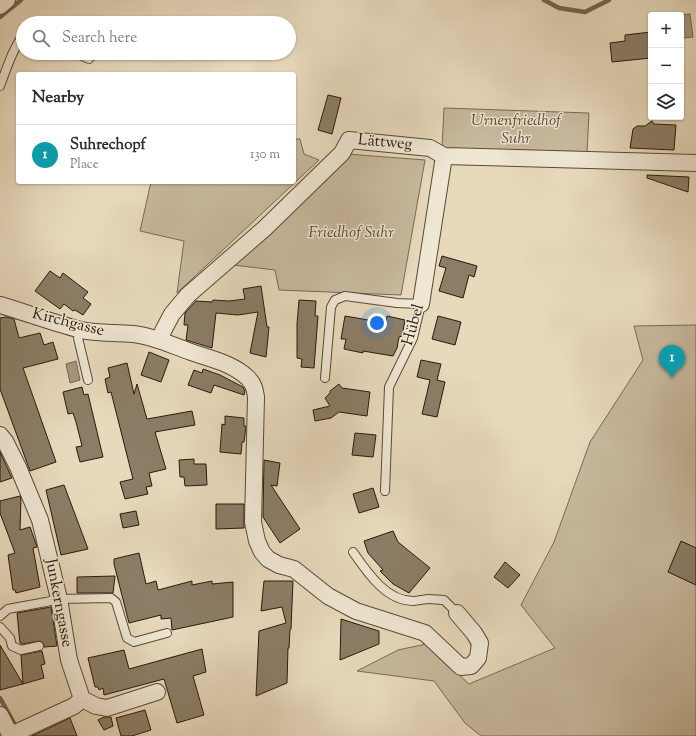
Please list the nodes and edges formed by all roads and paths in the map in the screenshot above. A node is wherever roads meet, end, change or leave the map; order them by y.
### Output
1 (7, 0) edge
2 (0, 6) edge
3 (16, 45) edge
4 (0, 86) edge
5 (444, 156) junction
6 (696, 162) edge
7 (421, 304) junction
8 (0, 305) edge
9 (82, 330) junction
10 (160, 340) junction
11 (325, 378) dead end
12 (88, 380) dead end
13 (0, 435) edge
14 (385, 491) dead end
15 (353, 552) dead end
16 (59, 599) junction
17 (457, 613) joint
18 (0, 616) edge
19 (0, 627) edge
20 (167, 633) dead end
21 (39, 646) dead end
22 (157, 692) dead end
23 (82, 699) junction
24 (0, 715) edge
25 (11, 736) edge

1 - 2 street
3 - 4 lane
5 - 6 street, Lättweg
5 - 7 street, Hübel
5 - 10 street, Lättweg
7 - 11 lane
7 - 14 lane, Hübel
8 - 9 street, Kirchgasse
9 - 10 street, Kirchgasse
9 - 12 lane
10 - 17 street, Kirchgasse
13 - 16 street, Junkerngasse
15 - 17 lane
16 - 18 lane
16 - 20 lane
16 - 23 street, Junkerngasse
19 - 21 lane
22 - 23 street
23 - 25 street
24 - 25 street

